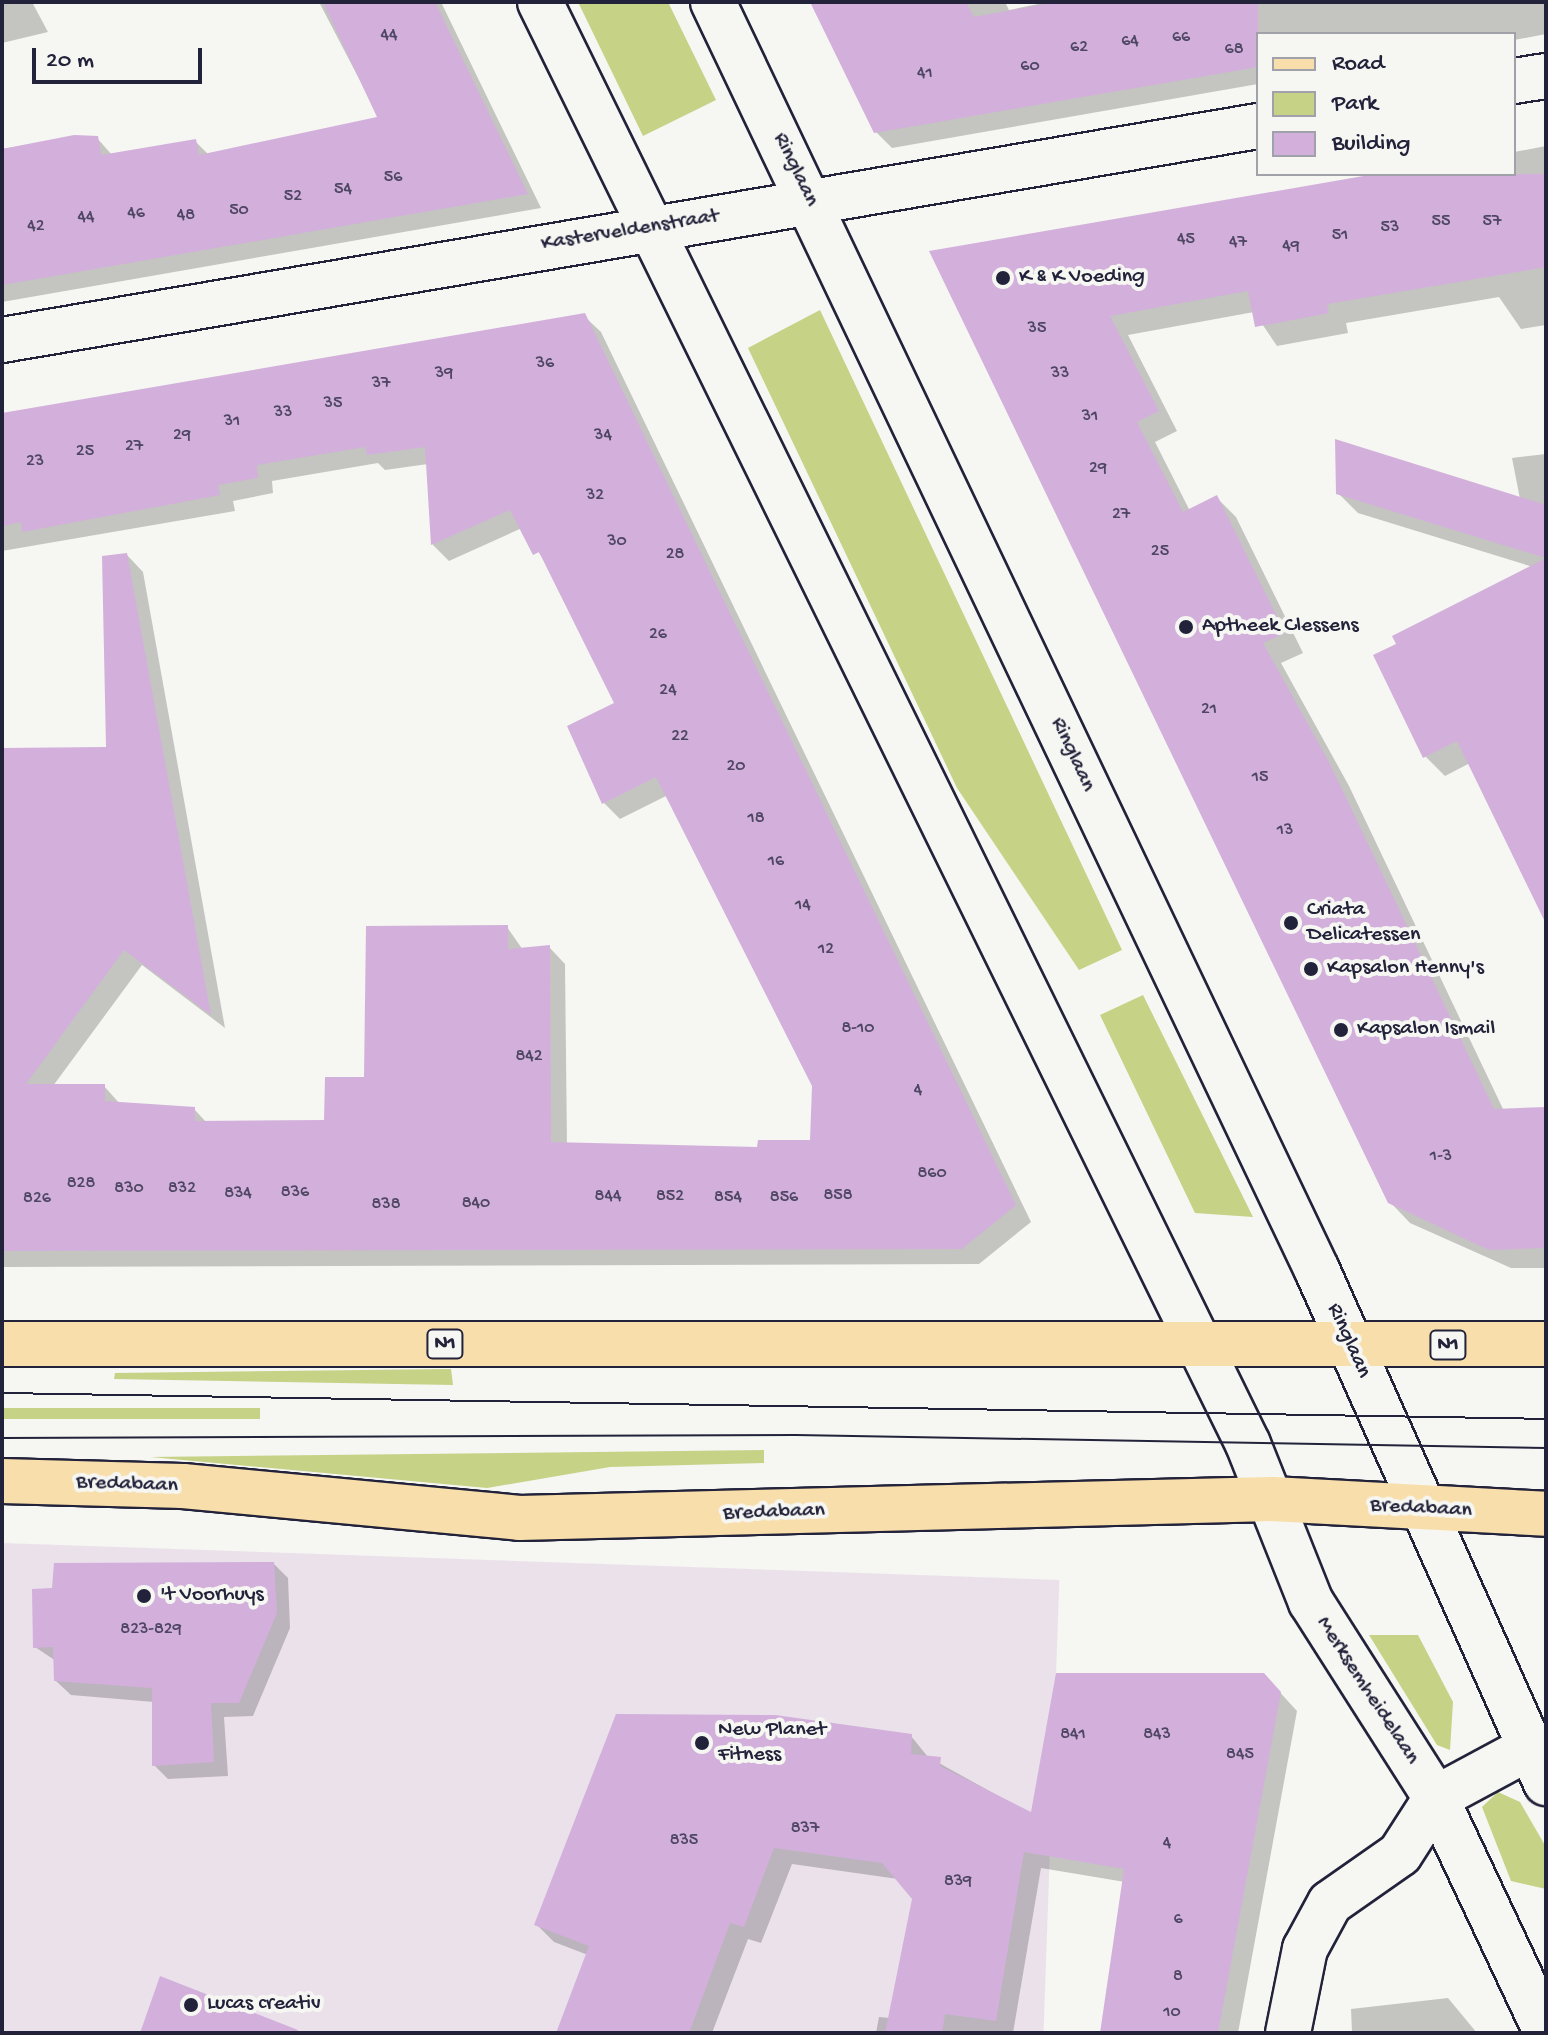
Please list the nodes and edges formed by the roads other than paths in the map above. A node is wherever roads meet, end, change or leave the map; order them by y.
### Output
1 (540, 2) edge
2 (713, 2) edge
3 (1546, 76) edge
4 (1516, 81) edge
5 (1256, 126) edge
6 (811, 203) junction
7 (647, 229) junction
8 (2, 340) edge
9 (2, 1344) edge
10 (1546, 1344) edge
11 (1199, 1345) junction
12 (1350, 1345) junction
13 (2, 1481) edge
14 (1272, 1499) junction
15 (1425, 1511) junction
16 (1546, 1514) edge
17 (1538, 1765) edge
18 (1436, 1798) junction
19 (1546, 2032) edge
20 (1288, 2033) edge

1 - 7 street
2 - 6 street, Ringlaan
3 - 4 street
5 - 6 street, Kasterveldenstraat
6 - 7 street, Kasterveldenstraat
6 - 12 street, Ringlaan
7 - 8 street, Kasterveldenstraat
7 - 11 street
9 - 11 main road, N1
10 - 12 main road, N1
11 - 12 main road, N1
11 - 14 street, Merksemheidelaan
12 - 15 street, Ringlaan
13 - 14 main road, Bredabaan
14 - 15 main road, Bredabaan
14 - 18 street, Merksemheidelaan
15 - 16 main road, Bredabaan
15 - 17 street
17 - 18 street
18 - 19 street, Merksemheidelaan
18 - 20 street

